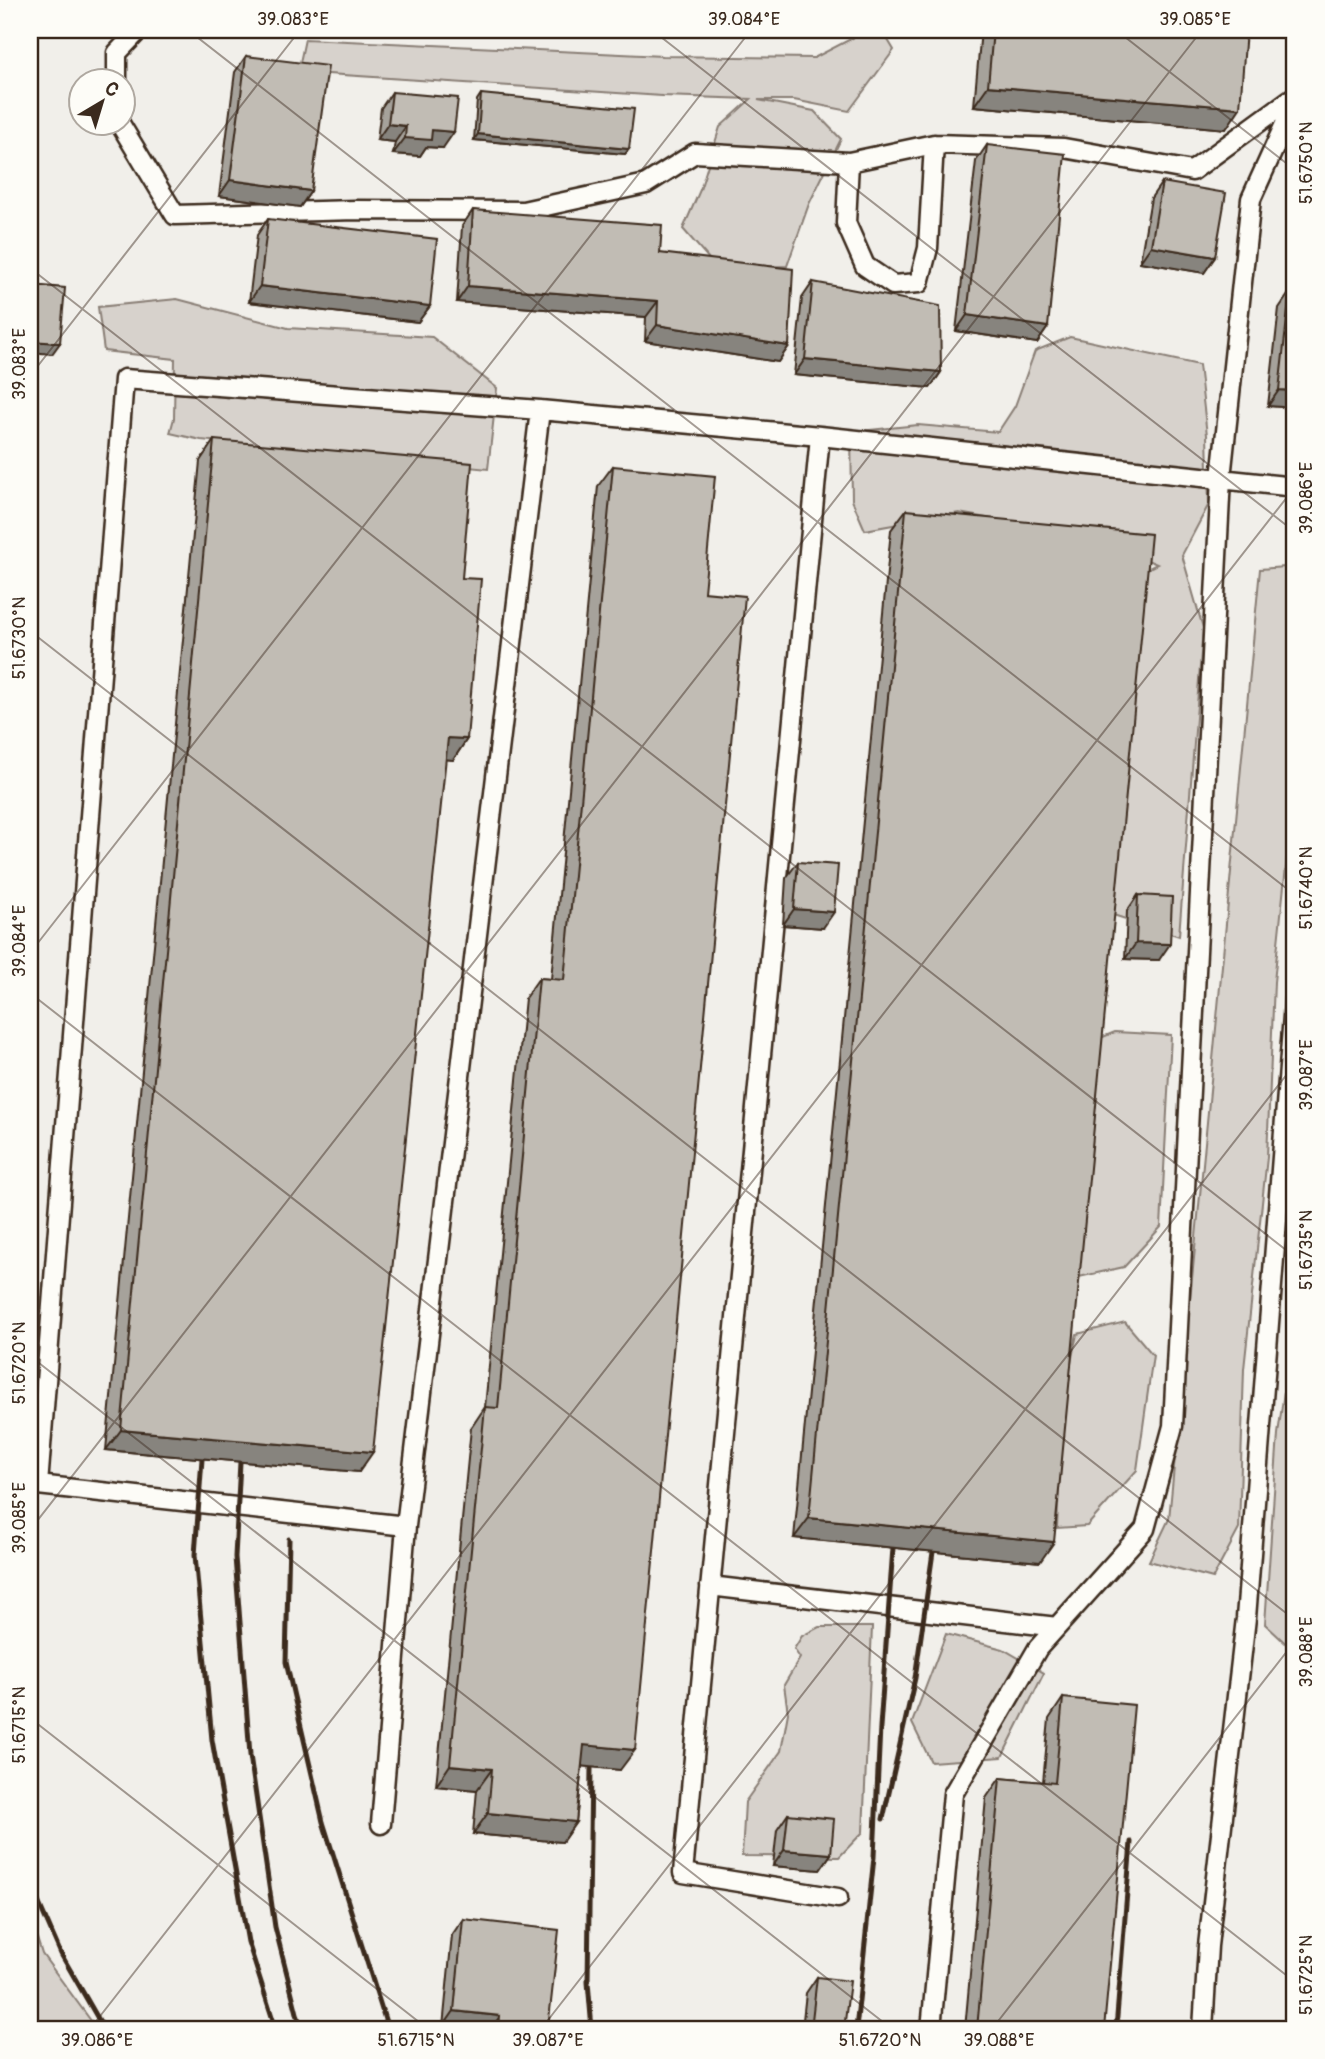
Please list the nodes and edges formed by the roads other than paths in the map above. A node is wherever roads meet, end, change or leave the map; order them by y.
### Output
1 (139, 30) edge
2 (117, 66) edge
3 (1295, 96) edge
4 (1295, 102) edge
5 (127, 136) edge
6 (934, 144) junction
7 (849, 162) junction
8 (540, 410) junction
9 (820, 436) junction
10 (1221, 478) junction
11 (1295, 487) edge
12 (1295, 990) edge
13 (406, 1526) junction
14 (710, 1586) junction
15 (1057, 1627) junction
16 (381, 1824) dead end
17 (838, 1898) dead end
18 (932, 2029) edge
19 (1203, 2029) edge

1 - 2 lane
3 - 6 lane
4 - 10 lane
5 - 7 lane
6 - 7 lane
6 - 7 lane
8 - 9 lane
8 - 13 lane
8 - 13 lane
9 - 10 lane
9 - 14 lane
10 - 11 lane
10 - 15 lane
12 - 19 lane
13 - 16 lane
14 - 15 lane
14 - 17 lane
15 - 18 lane

